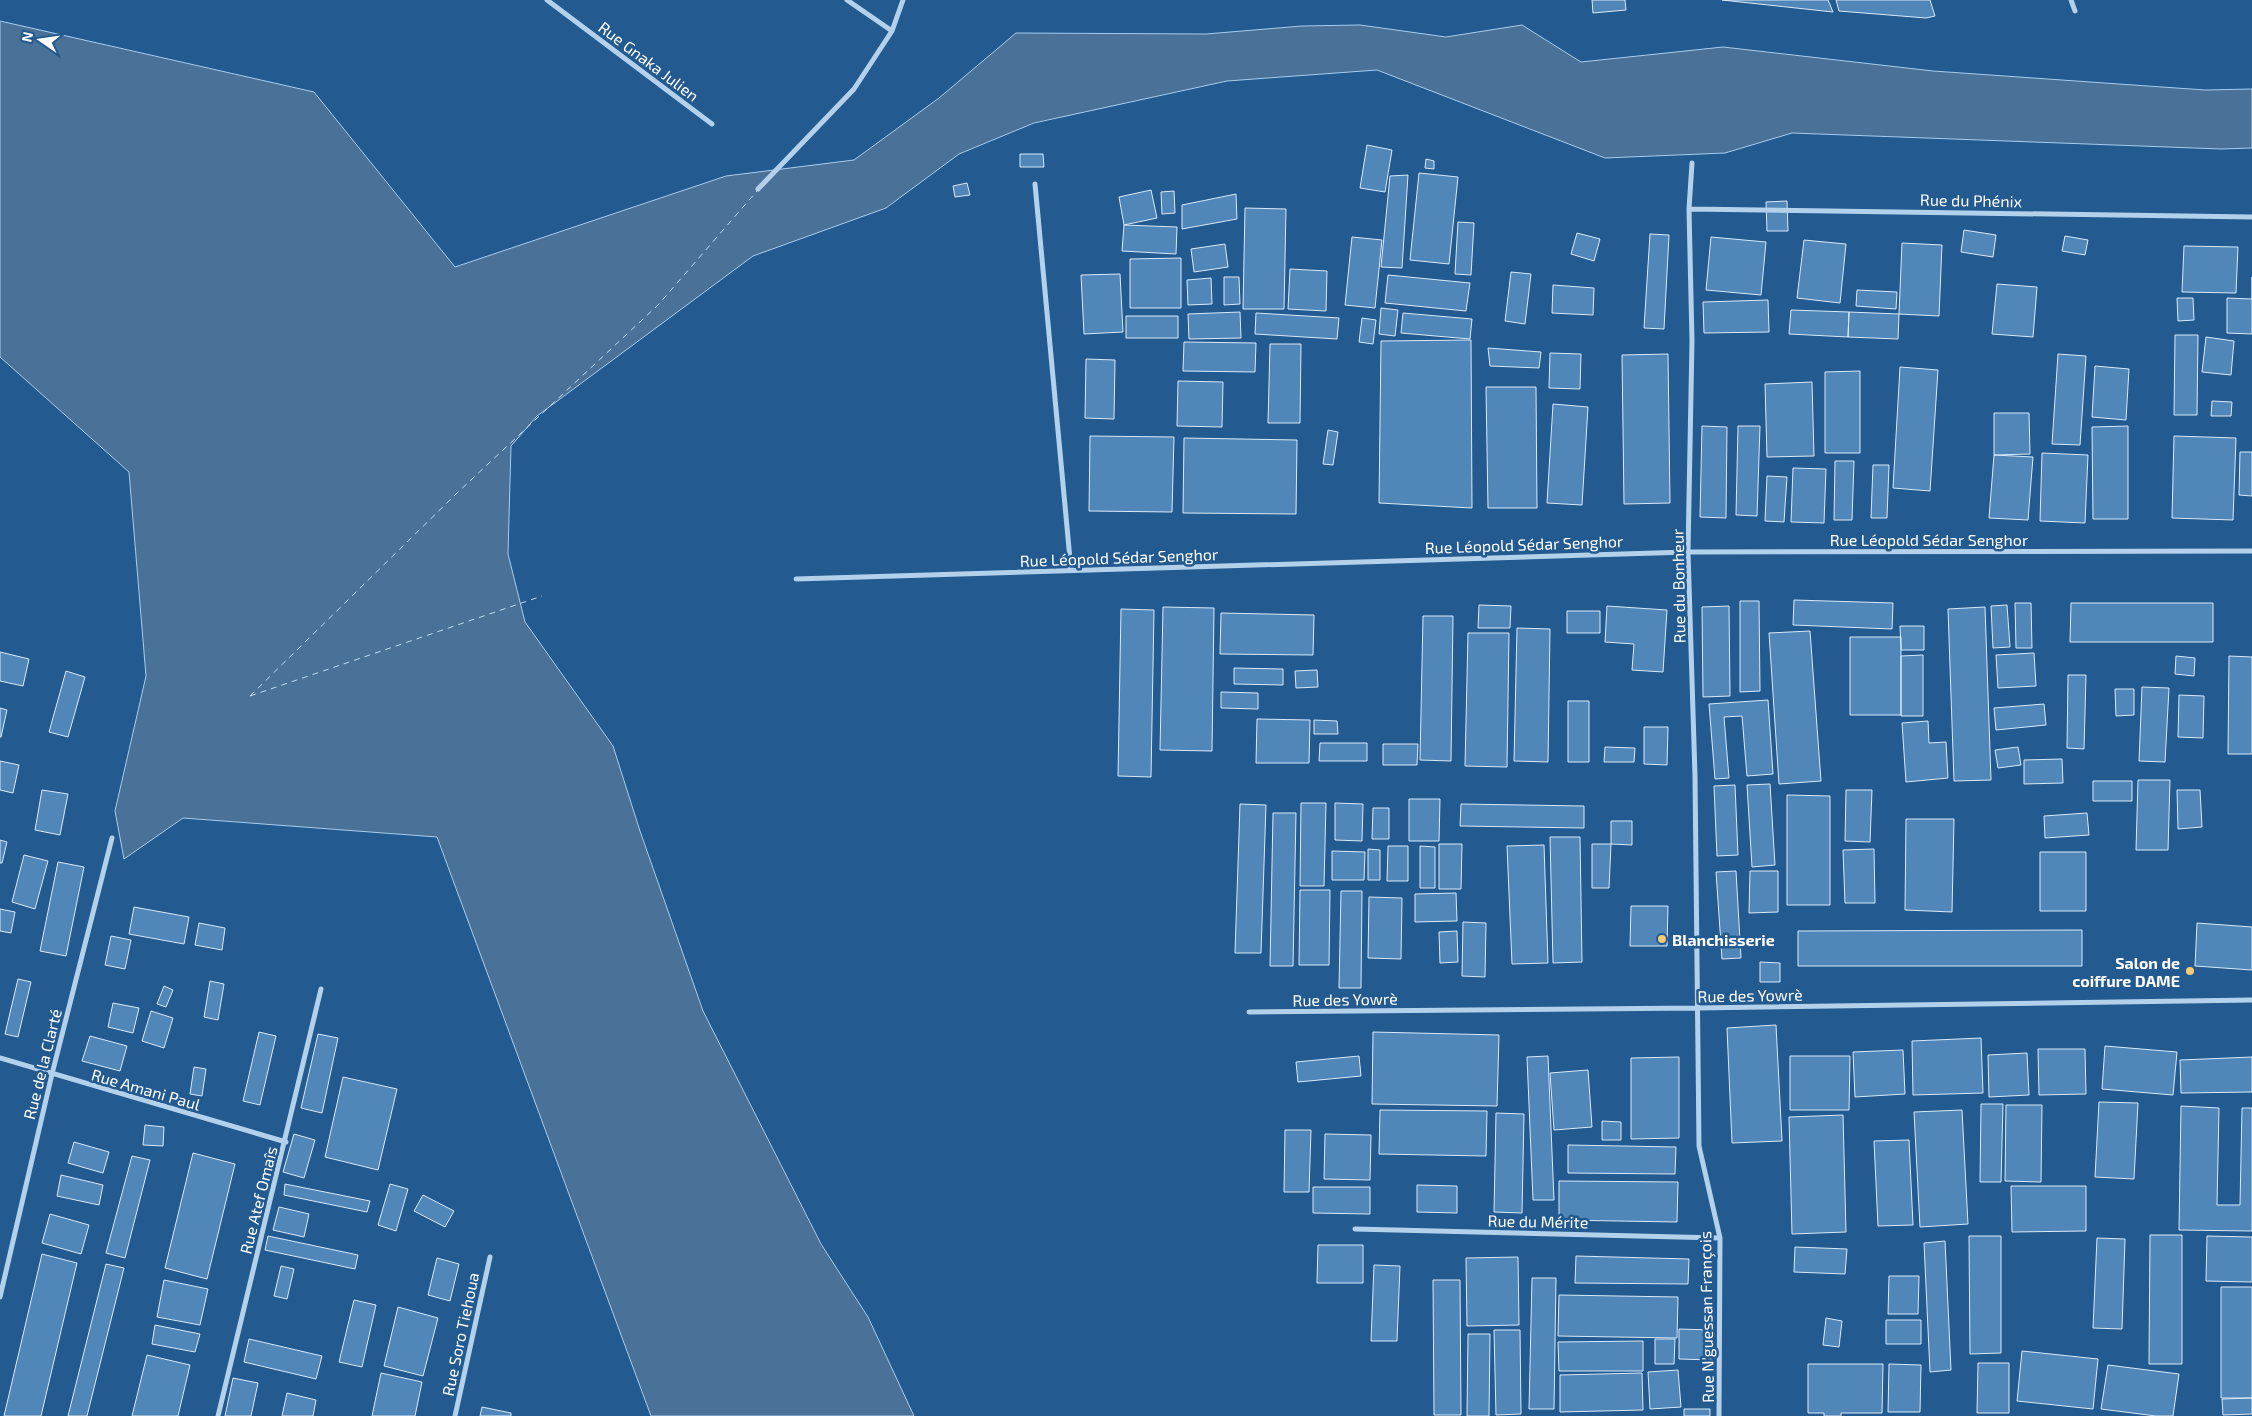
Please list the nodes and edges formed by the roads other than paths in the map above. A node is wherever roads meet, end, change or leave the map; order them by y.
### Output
1 (547, 0) edge
2 (847, 0) edge
3 (903, 0) edge
4 (2071, 0) edge
5 (2075, 11) dead end
6 (892, 31) junction
7 (712, 124) dead end
8 (1692, 163) dead end
9 (1035, 184) dead end
10 (758, 190) dead end
11 (1689, 209) junction
12 (2252, 216) edge
13 (2252, 551) edge
14 (1688, 552) junction
15 (1070, 570) junction
16 (796, 579) dead end
17 (112, 838) dead end
18 (321, 989) dead end
19 (2252, 1000) edge
20 (1698, 1008) junction
21 (1249, 1012) dead end
22 (0, 1058) edge
23 (52, 1074) junction
24 (286, 1142) junction
25 (1355, 1229) dead end
26 (1720, 1238) junction
27 (490, 1257) dead end
28 (0, 1297) edge
29 (218, 1416) edge
30 (455, 1416) edge
31 (1720, 1416) edge

1 - 7 street, Rue Gnaka Julien
2 - 6 street
3 - 6 street
4 - 5 street
6 - 10 street
8 - 11 street, Rue du Bonheur
9 - 15 street
11 - 12 street, Rue du Phénix
11 - 14 street, Rue du Bonheur
13 - 14 street, Rue Léopold Sédar Senghor
14 - 15 street, Rue Léopold Sédar Senghor
14 - 20 street, Rue du Bonheur
15 - 16 street, Rue Léopold Sédar Senghor
17 - 23 street, Rue de la Clarté
18 - 24 street, Rue Atef Omaîs
19 - 20 street, Rue des Yowrè
20 - 21 street, Rue des Yowrè
20 - 26 street, Rue N'guessan François
22 - 23 street, Rue Amani Paul
23 - 24 street, Rue Amani Paul
23 - 28 street, Rue de la Clarté
24 - 29 street, Rue Atef Omaîs
25 - 26 street, Rue du Mérite
26 - 31 street, Rue N'guessan François
27 - 30 street, Rue Soro Tiehoua

